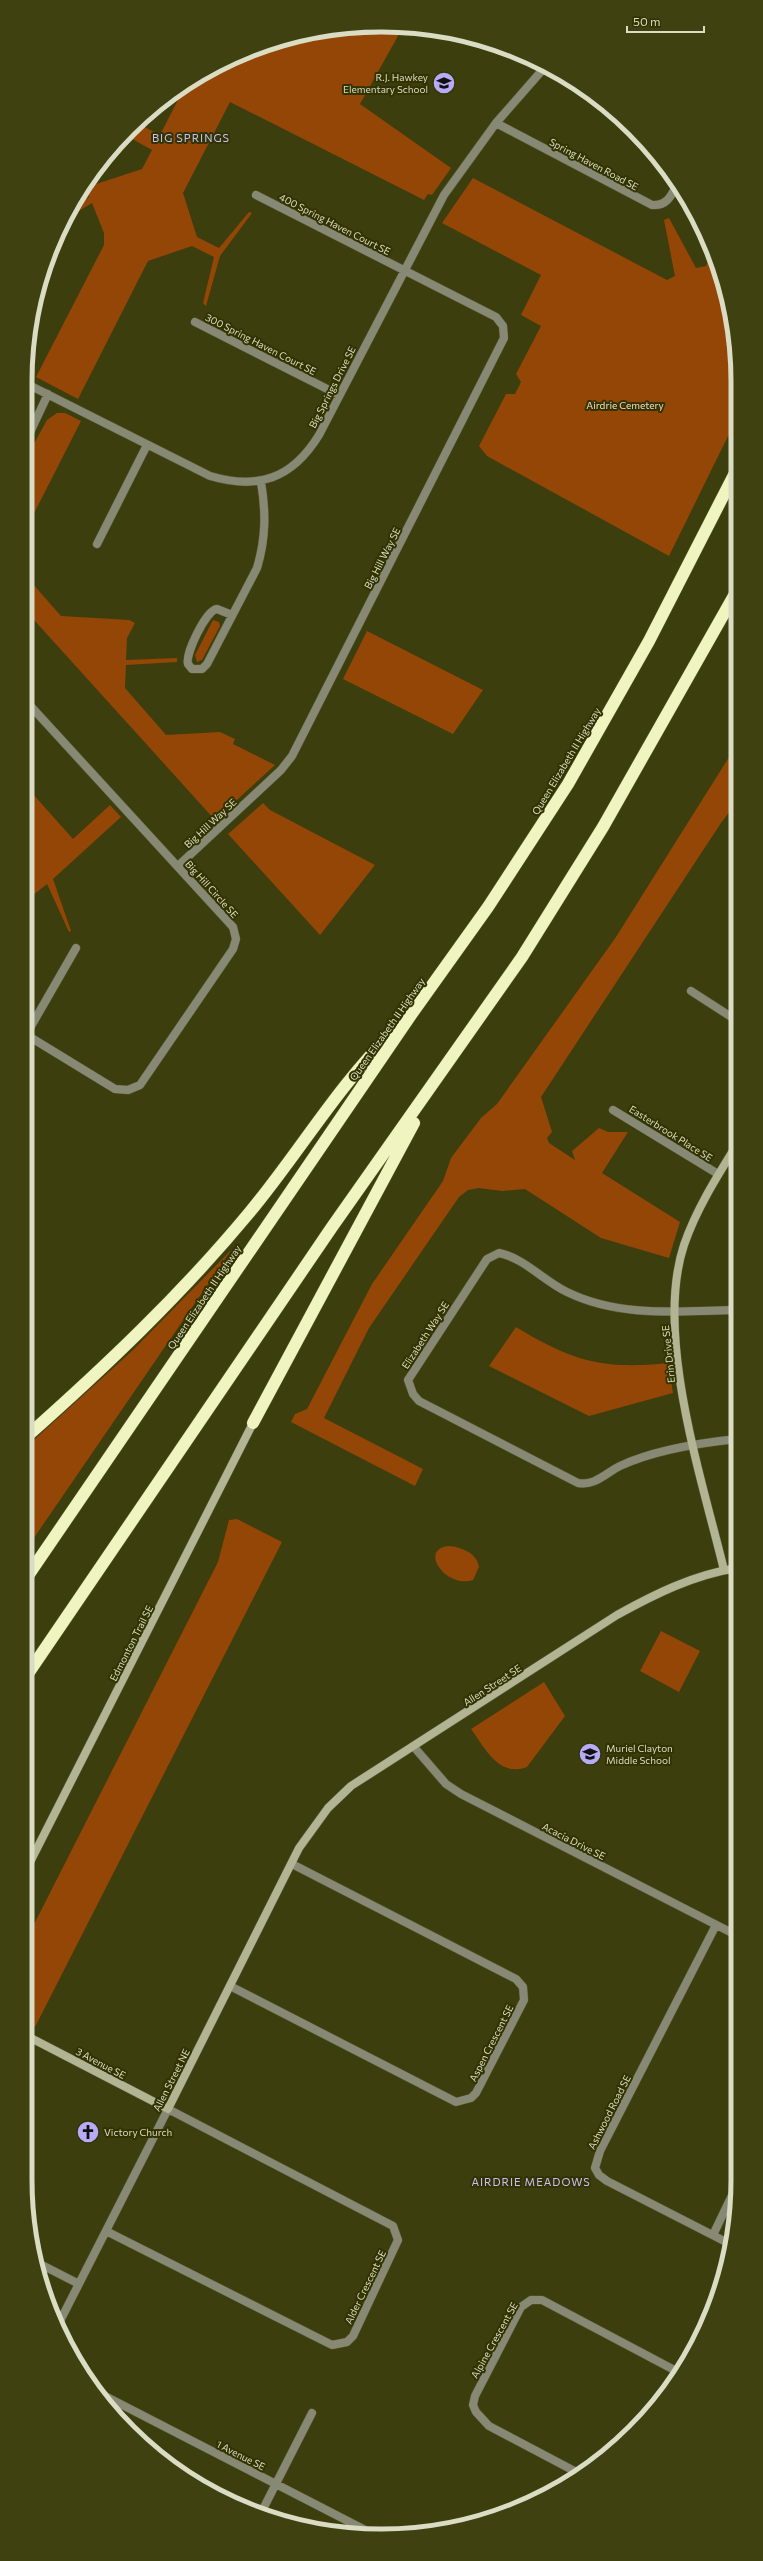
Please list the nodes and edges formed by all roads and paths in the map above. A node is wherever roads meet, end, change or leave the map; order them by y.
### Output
1 (541, 71) edge
2 (496, 123) junction
3 (674, 190) edge
4 (256, 195) dead end
5 (404, 271) junction
6 (195, 322) dead end
7 (32, 386) edge
8 (48, 394) junction
9 (339, 395) junction
10 (32, 428) edge
11 (147, 445) junction
12 (731, 481) edge
13 (261, 482) junction
14 (97, 544) dead end
15 (731, 601) edge
16 (232, 615) junction
17 (34, 710) edge
18 (178, 866) junction
19 (76, 948) dead end
20 (691, 991) dead end
21 (413, 1012) junction
22 (731, 1017) edge
23 (32, 1024) edge
24 (32, 1038) edge
25 (438, 1078) junction
26 (613, 1110) dead end
27 (731, 1154) edge
28 (718, 1174) junction
29 (731, 1310) edge
30 (674, 1311) junction
31 (253, 1423) joint
32 (32, 1432) edge
33 (731, 1440) edge
34 (694, 1444) junction
35 (731, 1569) edge
36 (32, 1570) edge
37 (724, 1570) junction
38 (32, 1668) edge
39 (414, 1747) junction
40 (32, 1858) edge
41 (292, 1864) junction
42 (716, 1925) junction
43 (731, 1932) edge
44 (230, 1986) junction
45 (32, 2039) edge
46 (168, 2109) junction
47 (730, 2199) edge
48 (106, 2231) junction
49 (713, 2235) junction
50 (725, 2241) edge
51 (43, 2266) edge
52 (79, 2284) junction
53 (61, 2318) edge
54 (674, 2370) edge
55 (109, 2398) edge
56 (312, 2413) dead end
57 (574, 2471) edge
58 (276, 2484) junction
59 (264, 2508) edge
60 (361, 2528) edge

1 - 2 street, Big Springs Drive SE
2 - 3 street, Spring Haven Road SE
2 - 5 street, Big Springs Drive SE
4 - 5 street, 400 Spring Haven Court SE
5 - 9 street, Big Springs Drive SE
5 - 18 street, Big Hill Way SE
6 - 9 street, 300 Spring Haven Court SE
7 - 8 street, Big Springs Drive SE
8 - 10 street
8 - 11 street, Big Springs Drive SE
9 - 13 street, Big Springs Drive SE
11 - 13 street, Big Springs Drive SE
11 - 14 street
12 - 21 highway, Queen Elizabeth II Highway
13 - 16 street
15 - 25 highway
16 - 16 street
17 - 18 street, Big Hill Circle SE
18 - 24 street, Big Hill Circle SE
19 - 23 street
20 - 22 street
21 - 32 highway
21 - 36 highway, Queen Elizabeth II Highway
25 - 31 highway
25 - 38 highway
26 - 28 street, Easterbrook Place SE
27 - 28 street, Erin Drive SE
28 - 30 street, Erin Drive SE
29 - 30 street
30 - 34 street, Erin Drive SE
30 - 34 street, Elizabeth Way SE
31 - 40 street, Edmonton Trail SE
33 - 34 street
34 - 37 street, Erin Drive SE
35 - 37 street, Allen Street SE
37 - 39 street, Allen Street SE
39 - 41 street, Allen Street SE
39 - 42 street, Acacia Drive SE
41 - 44 street, Allen Street NE
41 - 44 street, Aspen Crescent SE
42 - 43 street, Acacia Drive SE
42 - 49 street, Ashwood Road SE
44 - 46 street, Allen Street NE
45 - 46 street, 3 Avenue SE
46 - 48 street, Allen Street NE
46 - 48 street, Alder Crescent SE
47 - 49 street
48 - 52 street, Allen Street NE
49 - 50 street, Ashwood Road SE
51 - 52 street
52 - 53 street, Allen Street NE
54 - 57 street, Alpine Crescent SE
55 - 58 street, 1 Avenue SE
56 - 58 street
58 - 59 street
58 - 60 street, 1 Avenue SE

